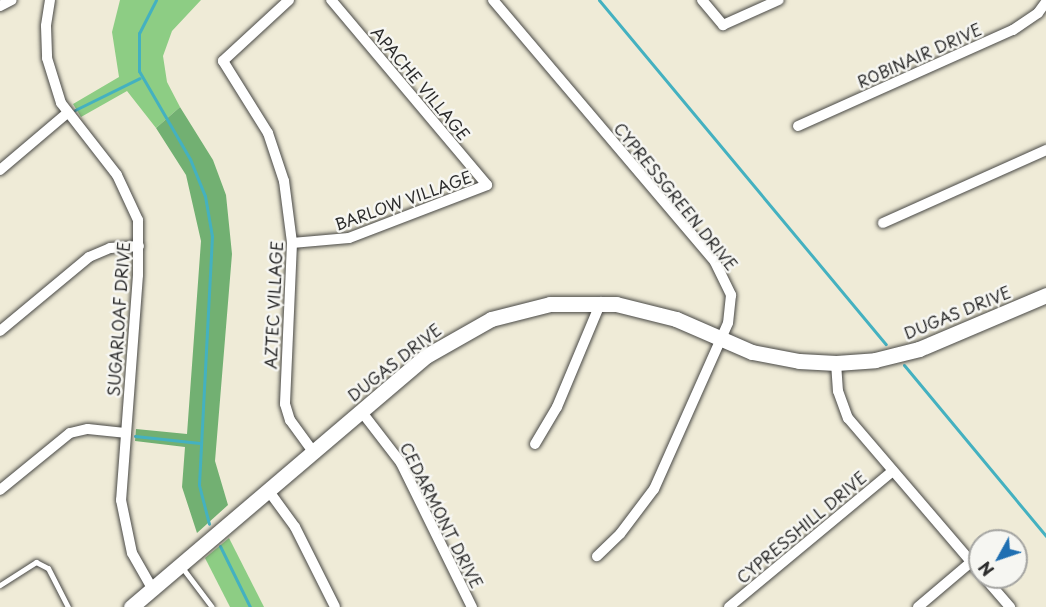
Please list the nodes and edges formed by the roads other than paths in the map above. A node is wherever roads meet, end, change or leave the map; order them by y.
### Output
1 (12, 0) edge
2 (42, 0) edge
3 (50, 0) edge
4 (289, 0) edge
5 (331, 0) edge
6 (494, 0) edge
7 (702, 0) edge
8 (778, 0) edge
9 (1046, 2) edge
10 (0, 6) edge
11 (66, 114) junction
12 (798, 126) dead end
13 (1046, 150) edge
14 (0, 170) edge
15 (487, 185) joint
16 (882, 223) dead end
17 (292, 243) junction
18 (139, 246) junction
19 (1046, 295) edge
20 (601, 302) junction
21 (0, 331) edge
22 (721, 340) junction
23 (836, 363) junction
24 (361, 411) junction
25 (124, 433) junction
26 (535, 444) dead end
27 (313, 452) junction
28 (893, 471) junction
29 (0, 490) edge
30 (268, 490) junction
31 (597, 556) dead end
32 (968, 558) edge
33 (180, 565) junction
34 (968, 565) edge
35 (0, 585) edge
36 (152, 588) junction
37 (994, 589) edge
38 (68, 607) edge
39 (131, 607) edge
40 (212, 607) edge
41 (335, 607) edge
42 (472, 607) edge
43 (729, 607) edge
44 (918, 607) edge
45 (1010, 607) edge

1 - 10 street
2 - 3 street
3 - 11 street, SUGARLOAF DRIVE
4 - 17 street, AZTEC VILLAGE
5 - 15 street, APACHE VILLAGE
6 - 22 street, CYPRESSGREEN DRIVE
7 - 8 street
9 - 12 street, ROBINAIR DRIVE
11 - 14 street
11 - 18 street, SUGARLOAF DRIVE
13 - 16 street
15 - 17 street, BARLOW VILLAGE
17 - 27 street, AZTEC VILLAGE
18 - 21 street
18 - 25 street, SUGARLOAF DRIVE
19 - 23 street, DUGAS DRIVE
20 - 22 street, DUGAS DRIVE
20 - 24 street, DUGAS DRIVE
20 - 26 street
22 - 23 street, DUGAS DRIVE
22 - 31 street, CYPRESSGREEN DRIVE
23 - 28 street
24 - 27 street, DUGAS DRIVE
24 - 42 street, CEDARMONT DRIVE
25 - 29 street
25 - 36 street, SUGARLOAF DRIVE
27 - 30 street, DUGAS DRIVE
28 - 32 street
28 - 43 street, CYPRESSHILL DRIVE
30 - 33 street, DUGAS DRIVE
30 - 41 street
33 - 36 street, DUGAS DRIVE
33 - 40 lane
34 - 44 street
35 - 38 lane
36 - 39 street, DUGAS DRIVE
37 - 45 street

